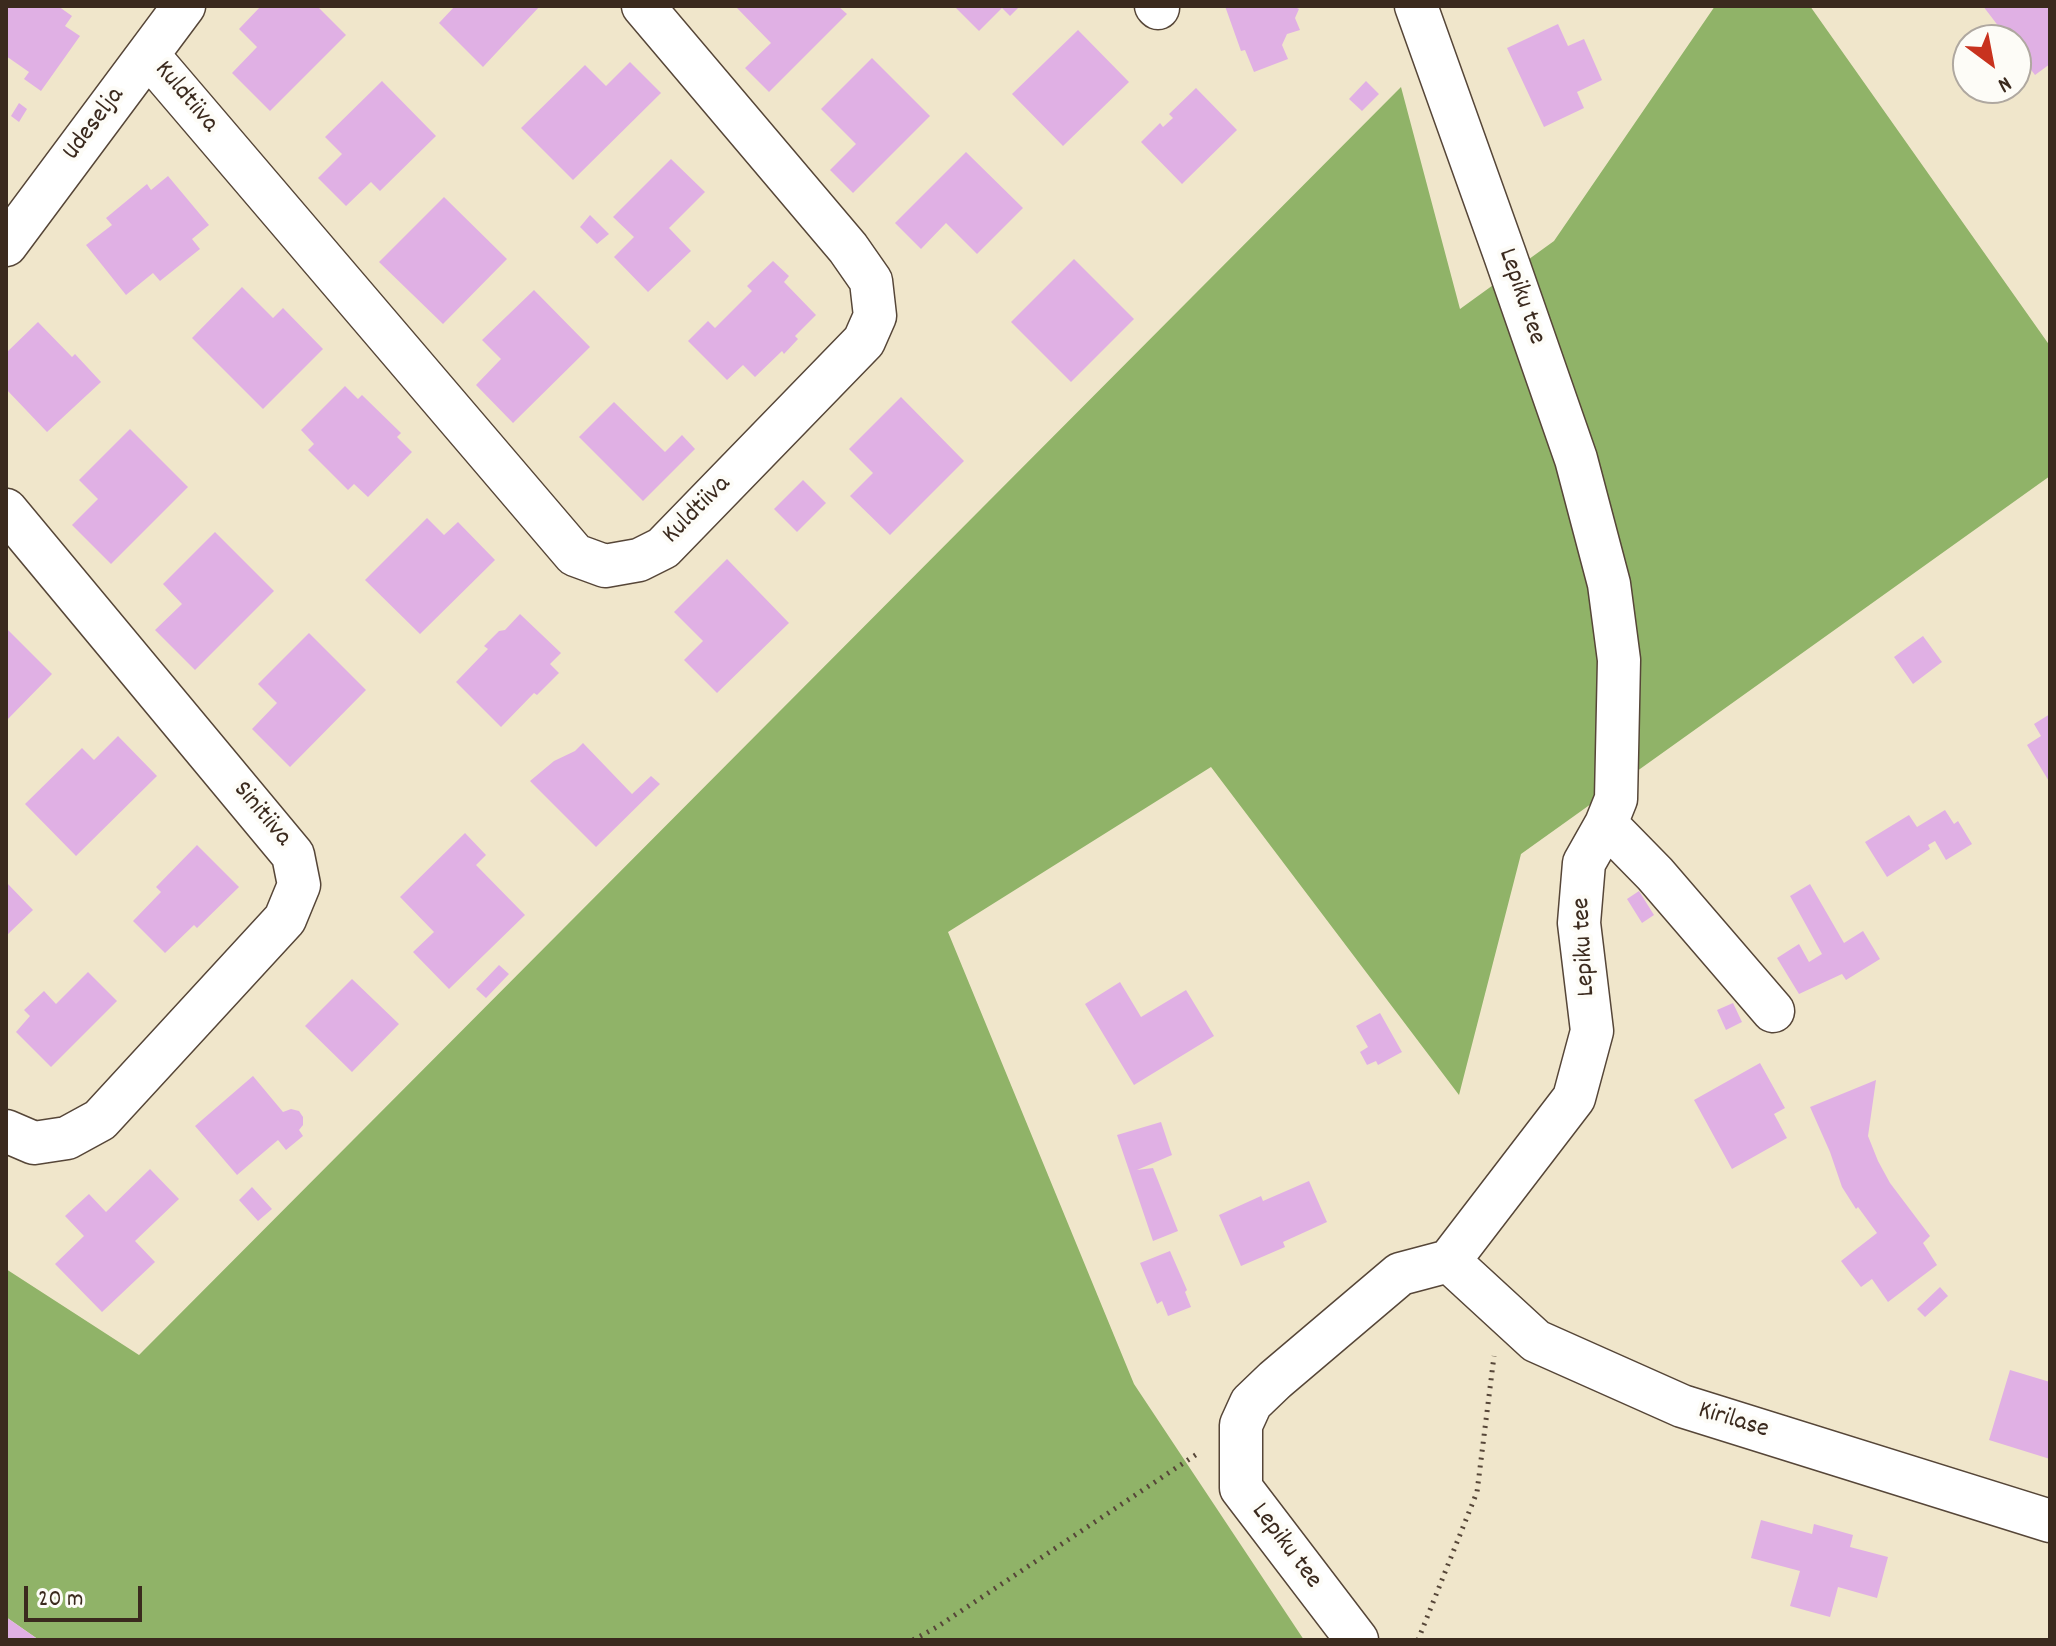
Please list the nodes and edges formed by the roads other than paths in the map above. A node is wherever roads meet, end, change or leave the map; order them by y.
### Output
1 (184, 6) edge
2 (643, 6) edge
3 (1416, 6) edge
4 (148, 55) junction
5 (6, 245) edge
6 (6, 510) edge
7 (1606, 824) junction
8 (1773, 1011) dead end
9 (6, 1131) edge
10 (1449, 1261) junction
11 (2050, 1521) edge
12 (1357, 1640) edge

1 - 4 street, Udeselja
2 - 4 street, Kuldtiiva
3 - 7 street, Lepiku tee
4 - 5 street, Udeselja
6 - 9 street, Sinitiiva
7 - 8 street
7 - 10 street, Lepiku tee
10 - 11 street, Kirilase
10 - 12 street, Lepiku tee

